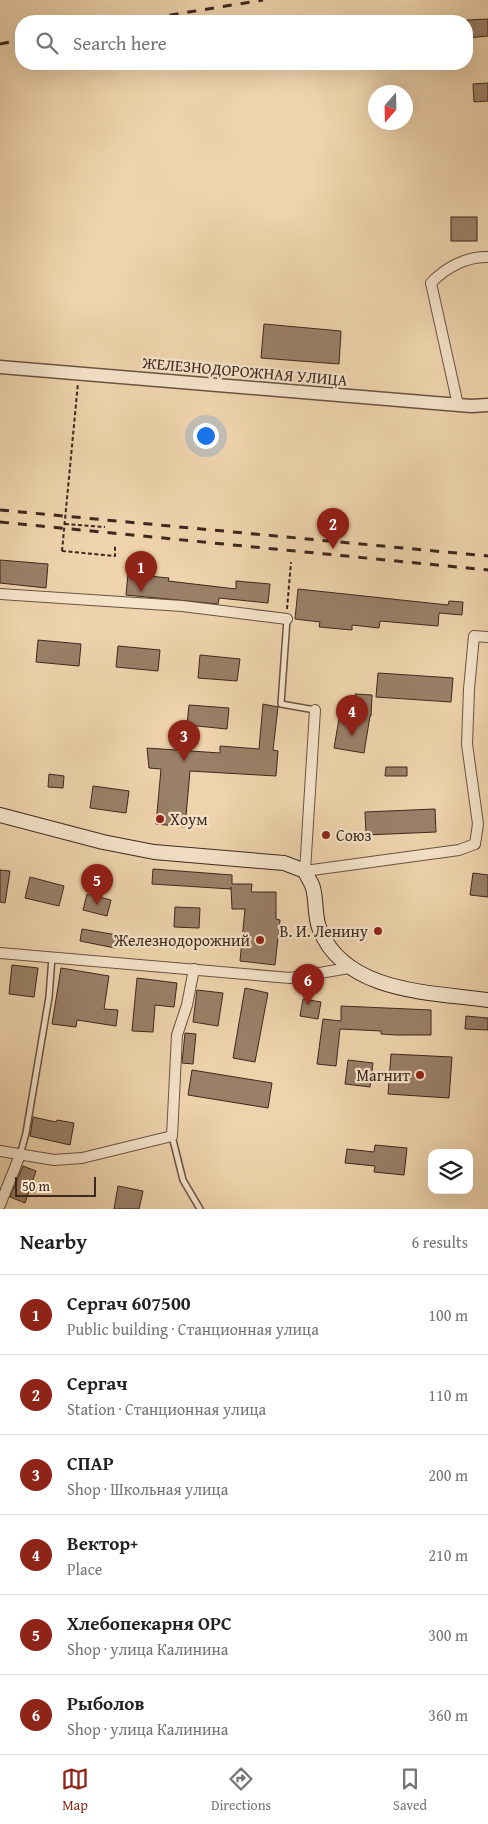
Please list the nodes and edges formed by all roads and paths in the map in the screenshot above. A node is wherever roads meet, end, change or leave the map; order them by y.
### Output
1 (488, 257) edge
2 (0, 367) edge
3 (78, 383) dead end
4 (458, 405) junction
5 (488, 405) edge
6 (65, 524) junction
7 (105, 527) dead end
8 (115, 545) dead end
9 (291, 562) dead end
10 (0, 594) edge
11 (286, 619) junction
12 (488, 636) edge
13 (315, 710) joint
14 (0, 815) edge
15 (304, 871) junction
16 (0, 953) edge
17 (52, 957) junction
18 (349, 968) junction
19 (194, 969) junction
20 (488, 1000) edge
21 (172, 1136) junction
22 (0, 1151) edge
23 (20, 1155) junction
24 (0, 1205) edge
25 (200, 1209) edge

1 - 4 street
2 - 4 street, ЖЕЛЕЗНОДОРОЖНАЯ УЛИЦА
3 - 6 path, bridge
4 - 5 street, ЖЕЛЕЗНОДОРОЖНАЯ УЛИЦА
6 - 7 path
6 - 8 path, bridge
9 - 11 path
10 - 11 street
11 - 13 lane
12 - 15 street
13 - 15 street
14 - 15 main road
15 - 18 main road
16 - 17 street
17 - 19 street
17 - 23 lane
18 - 19 street
18 - 20 main road
19 - 21 street
21 - 23 street
21 - 25 lane
22 - 23 street
23 - 24 street

